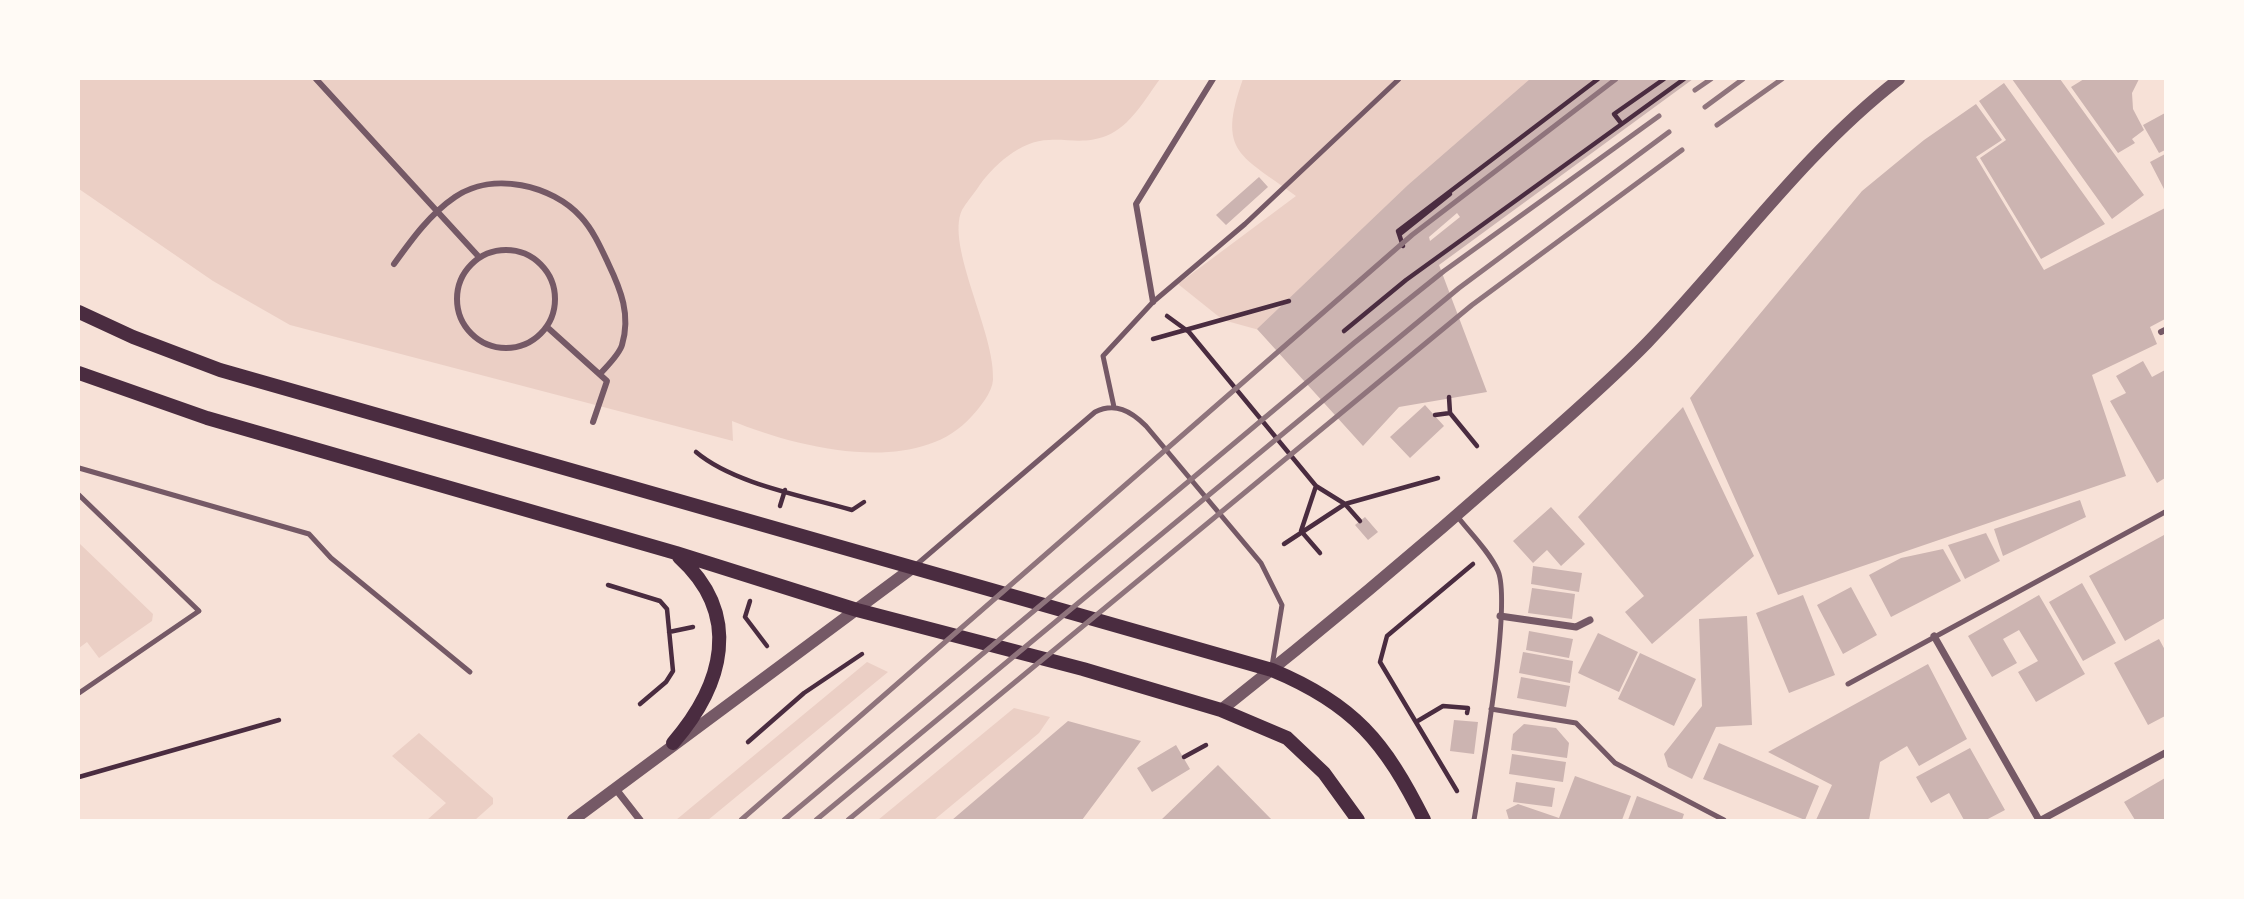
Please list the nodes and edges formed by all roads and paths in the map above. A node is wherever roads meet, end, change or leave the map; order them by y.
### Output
1 (316, 79) edge
2 (1213, 79) edge
3 (1399, 79) edge
4 (1598, 79) edge
5 (1664, 79) edge
6 (1684, 79) edge
7 (1899, 79) edge
8 (1621, 123) junction
9 (437, 211) junction
10 (1403, 247) dead end
11 (479, 257) junction
12 (394, 264) dead end
13 (1289, 301) dead end
14 (1153, 302) junction
15 (79, 312) edge
16 (547, 327) junction
17 (1189, 331) junction
18 (1344, 331) dead end
19 (1153, 339) dead end
20 (79, 373) edge
21 (600, 374) junction
22 (1449, 397) dead end
23 (1114, 407) junction
24 (1450, 413) junction
25 (1435, 415) dead end
26 (593, 422) dead end
27 (1477, 446) dead end
28 (696, 452) dead end
29 (79, 468) edge
30 (1438, 478) dead end
31 (1316, 486) junction
32 (79, 495) edge
33 (864, 502) dead end
34 (1345, 504) junction
35 (2165, 512) edge
36 (1457, 516) junction
37 (1360, 520) dead end
38 (1301, 531) junction
39 (1284, 544) dead end
40 (676, 553) junction
41 (1320, 553) dead end
42 (1487, 553) junction
43 (911, 569) junction
44 (608, 585) dead end
45 (857, 610) junction
46 (1500, 616) junction
47 (1590, 620) dead end
48 (1934, 636) junction
49 (862, 654) dead end
50 (1272, 670) junction
51 (470, 672) dead end
52 (1848, 684) dead end
53 (79, 693) edge
54 (640, 704) dead end
55 (1491, 709) junction
56 (1221, 710) junction
57 (279, 720) dead end
58 (1466, 721) dead end
59 (1416, 722) junction
60 (748, 742) dead end
61 (673, 743) junction
62 (1206, 745) dead end
63 (2165, 753) edge
64 (1184, 757) dead end
65 (79, 777) edge
66 (615, 788) junction
67 (1475, 813) junction
68 (573, 820) edge
69 (640, 820) edge
70 (1358, 820) edge
71 (1424, 820) edge
72 (1474, 820) edge
73 (1724, 820) edge
74 (2040, 820) edge

1 - 9 street
2 - 14 street
3 - 14 lane
4 - 10 path
5 - 8 path
6 - 8 path
7 - 36 street
8 - 18 path
9 - 11 street
9 - 12 street
9 - 21 street
11 - 16 street
11 - 16 street
13 - 17 path
14 - 17 path
14 - 23 lane
15 - 43 main road
16 - 21 street
17 - 19 path
17 - 31 path
20 - 40 main road
21 - 26 street
22 - 24 path
23 - 43 lane
23 - 50 lane
24 - 25 path
24 - 27 path
28 - 33 path
29 - 51 lane
30 - 34 path
31 - 34 path
31 - 38 path
32 - 53 lane
34 - 37 path
34 - 38 path
35 - 48 lane
36 - 42 lane
36 - 50 street
38 - 39 path
38 - 41 path
40 - 45 main road
40 - 61 main road
42 - 46 lane
42 - 59 path
43 - 45 street
43 - 50 main road
44 - 54 path
45 - 56 main road
45 - 61 street
46 - 47 street
46 - 55 lane
48 - 52 lane
48 - 74 street
49 - 60 path
50 - 56 street
50 - 71 main road
55 - 67 lane
55 - 73 lane
56 - 70 main road
57 - 65 path
58 - 59 path
59 - 67 path
61 - 66 street
62 - 64 path
63 - 74 street
66 - 68 street
66 - 69 street
67 - 72 lane

